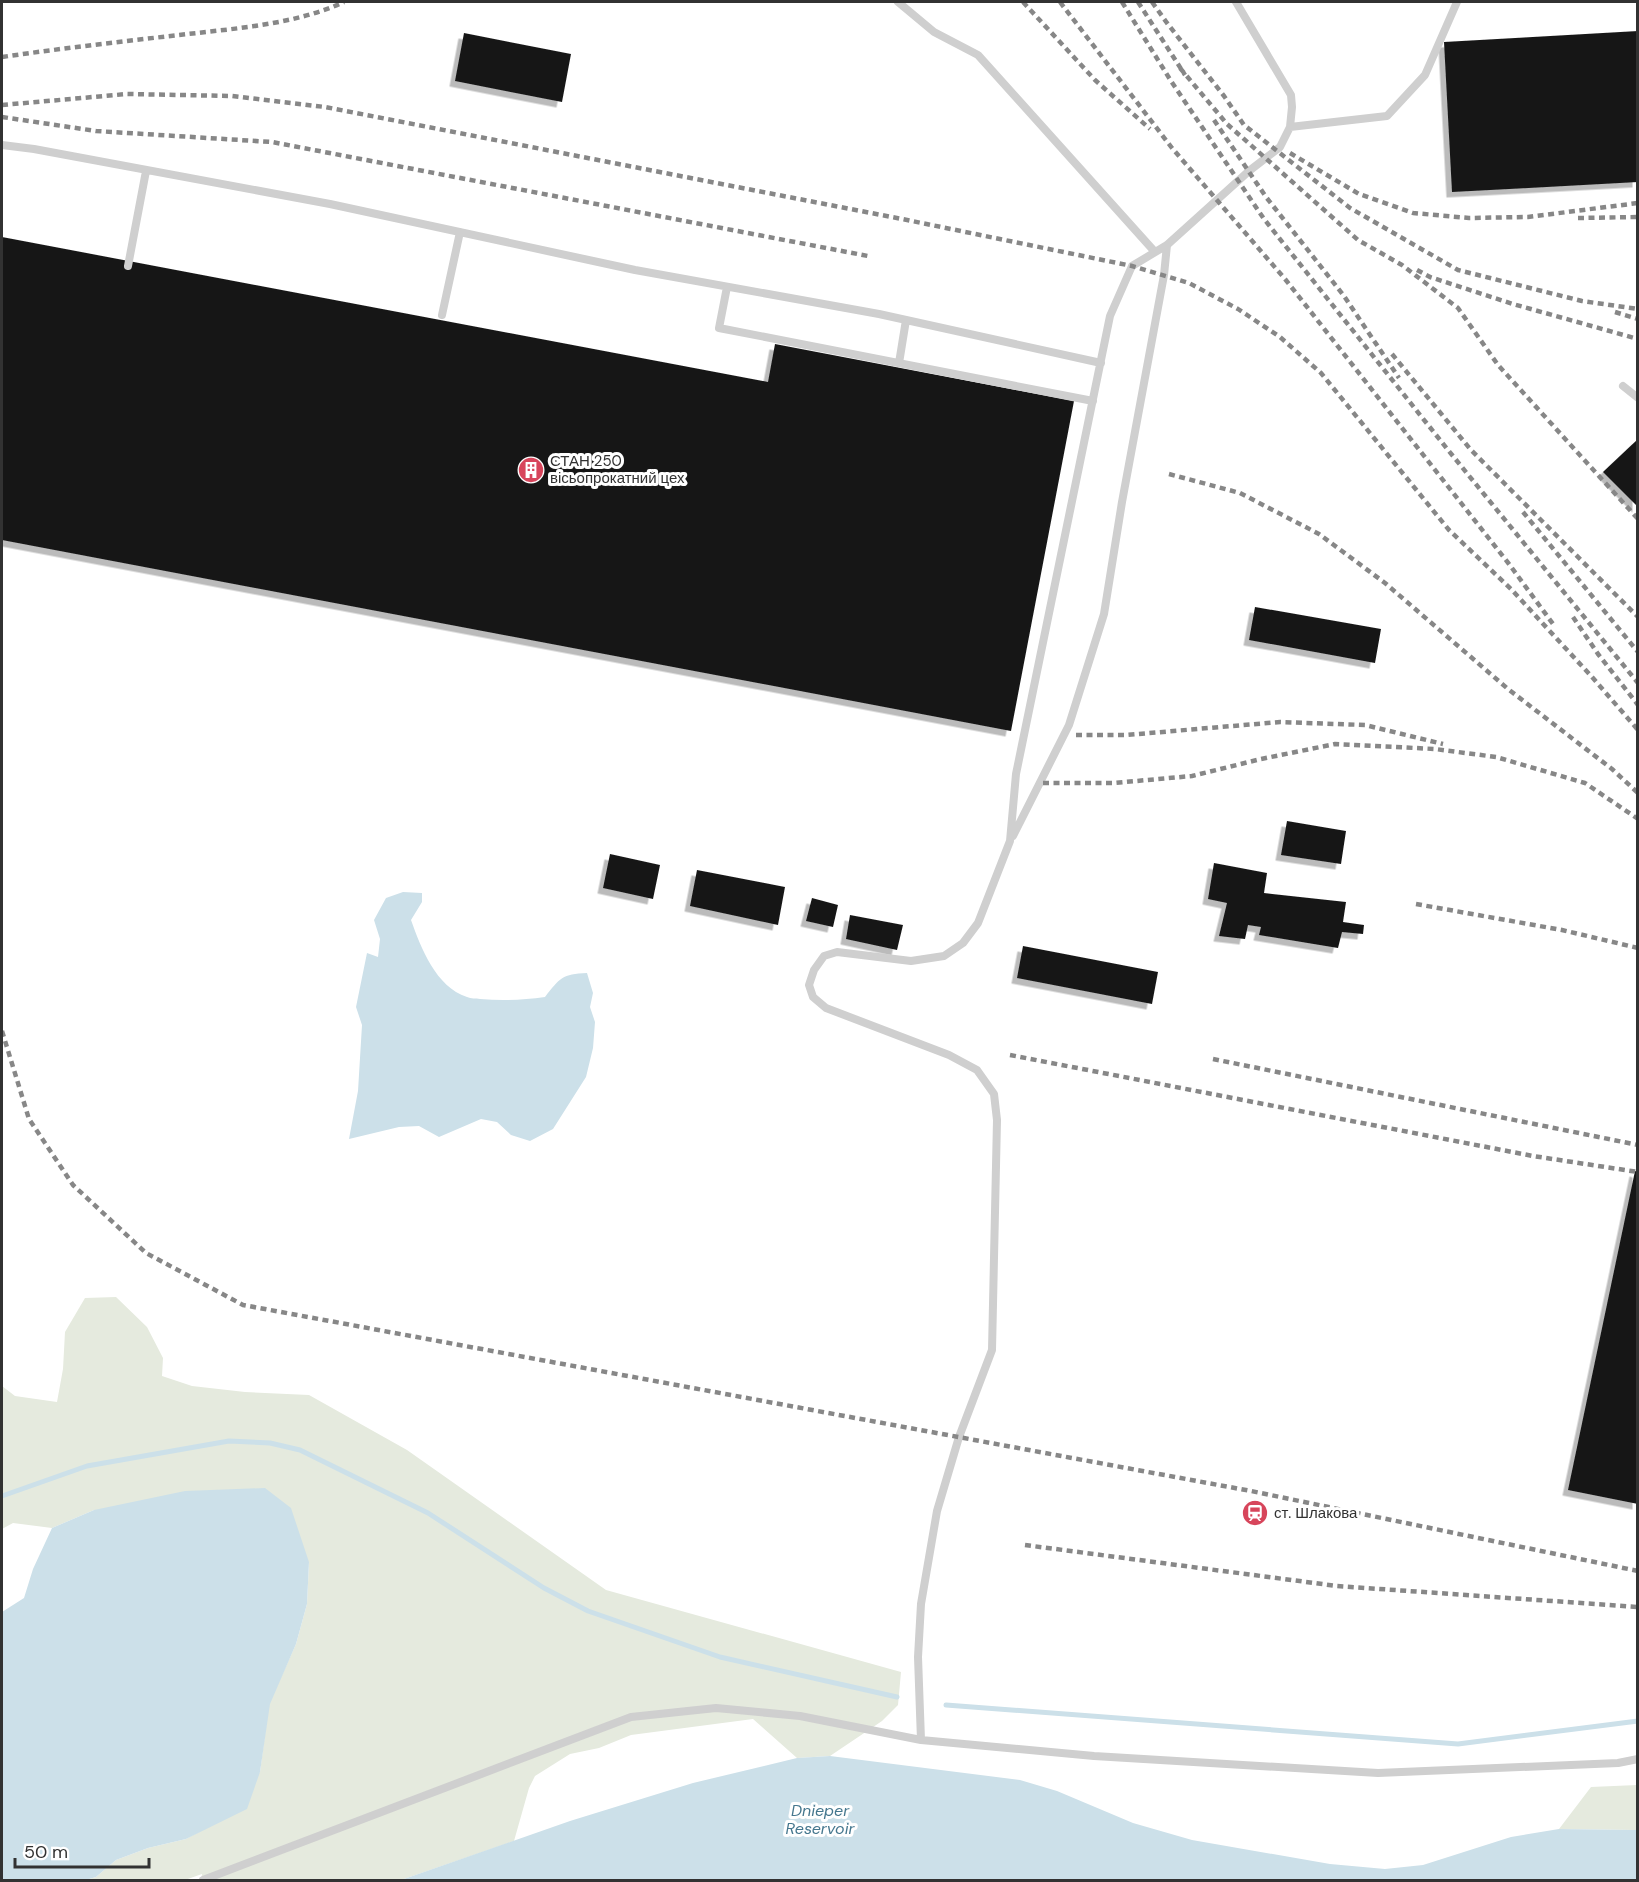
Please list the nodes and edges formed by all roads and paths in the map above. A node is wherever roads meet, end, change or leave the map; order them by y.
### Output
1 (898, 2) edge
2 (1236, 2) edge
3 (1457, 2) edge
4 (1290, 127) junction
5 (2, 146) edge
6 (146, 171) junction
7 (460, 232) junction
8 (1167, 245) junction
9 (1155, 252) junction
10 (128, 266) dead end
11 (727, 287) junction
12 (442, 315) dead end
13 (906, 320) junction
14 (899, 363) junction
15 (1101, 363) junction
16 (1623, 386) dead end
17 (1638, 398) edge
18 (1093, 400) junction
19 (1010, 841) junction
20 (921, 1740) junction
21 (1638, 1759) edge
22 (203, 1881) edge

1 - 9 lane
2 - 4 lane
3 - 4 lane
4 - 8 lane
5 - 6 lane
6 - 7 lane
6 - 10 lane
7 - 11 lane
7 - 12 lane
8 - 9 lane
8 - 19 lane
9 - 15 lane
11 - 13 lane
11 - 14 lane
13 - 14 lane
13 - 15 lane
14 - 18 lane
15 - 18 lane
16 - 17 lane
18 - 19 lane
19 - 20 lane
20 - 21 lane
20 - 22 lane

